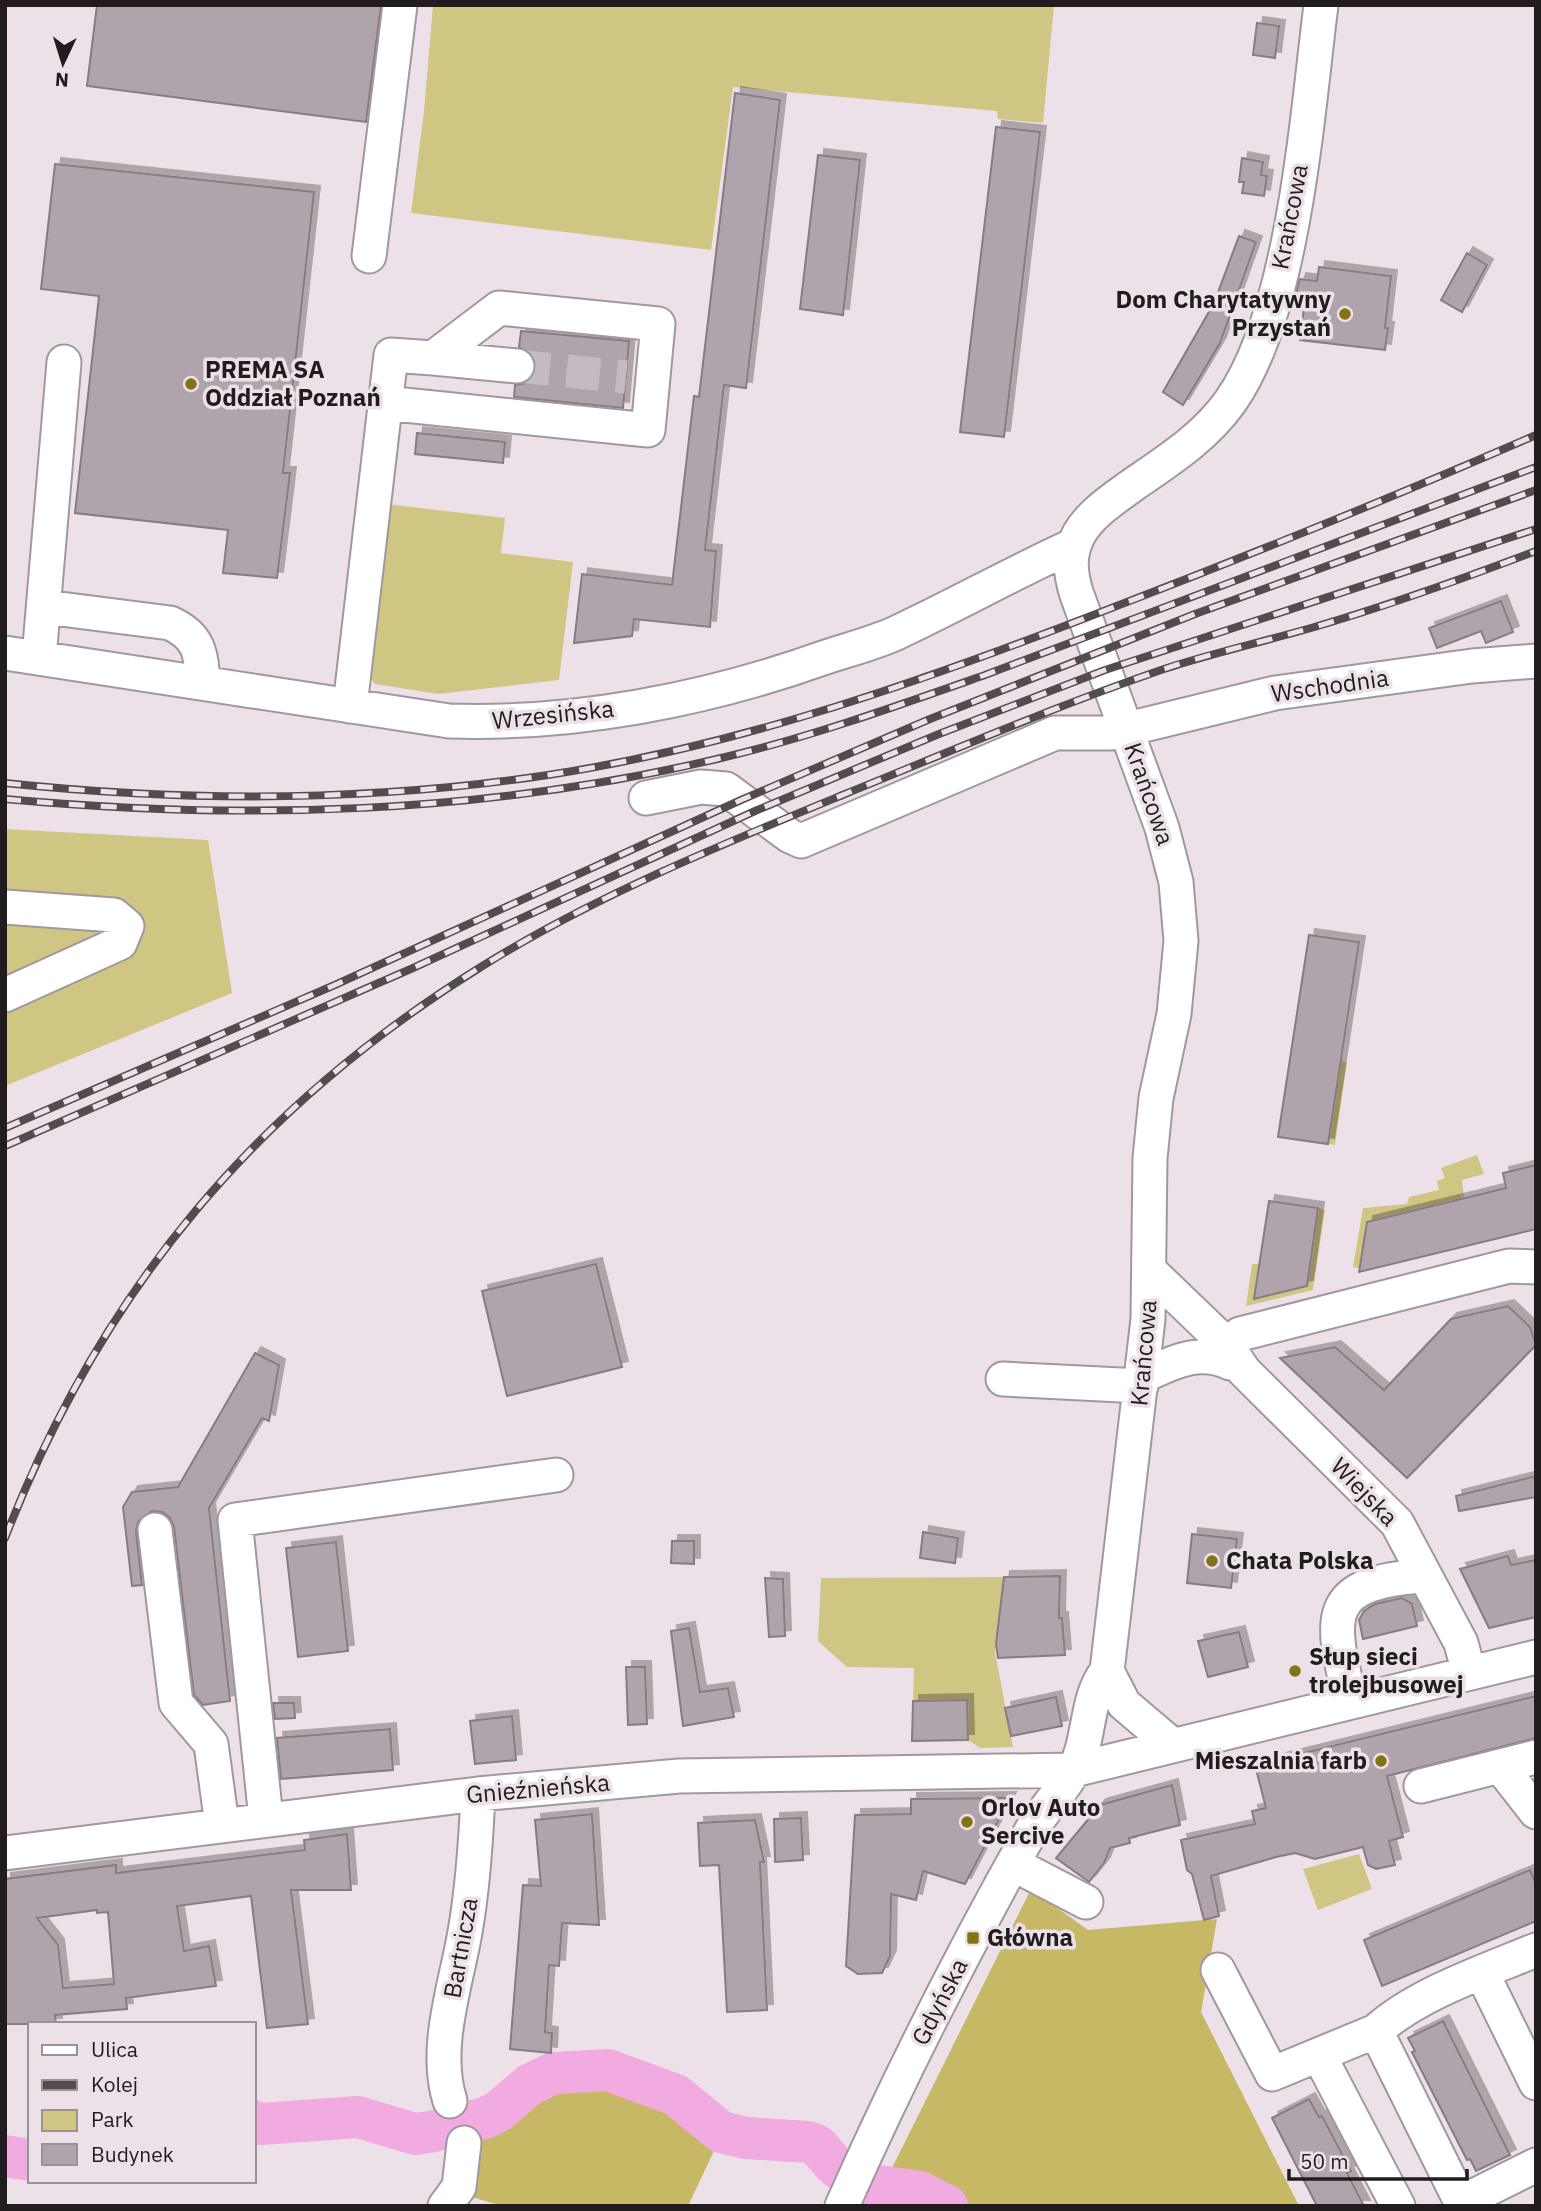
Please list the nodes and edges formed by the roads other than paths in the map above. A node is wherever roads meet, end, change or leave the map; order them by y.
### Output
1 (400, 5) edge
2 (1321, 5) edge
3 (369, 256) dead end
4 (433, 358) junction
5 (64, 362) dead end
6 (517, 366) tunnel mouth
7 (385, 403) junction
8 (1074, 545) junction
9 (45, 607) junction
10 (5, 653) edge
11 (40, 658) junction
12 (1536, 661) edge
13 (203, 682) junction
14 (350, 706) junction
15 (1127, 730) junction
16 (646, 798) dead end
17 (5, 907) edge
18 (5, 995) edge
19 (1536, 1267) edge
20 (1150, 1271) junction
21 (1217, 1350) junction
22 (1003, 1379) dead end
23 (1142, 1381) junction
24 (556, 1475) dead end
25 (155, 1530) dead end
26 (1425, 1576) junction
27 (1536, 1657) edge
28 (1107, 1671) junction
29 (1469, 1673) junction
30 (1350, 1702) junction
31 (1124, 1704) junction
32 (1171, 1744) junction
33 (1536, 1757) edge
34 (1500, 1766) junction
35 (1074, 1770) junction
36 (1422, 1786) dead end
37 (478, 1794) junction
38 (1536, 1811) edge
39 (266, 1819) junction
40 (222, 1825) junction
41 (5, 1853) edge
42 (1013, 1864) junction
43 (1086, 1902) dead end
44 (1536, 1950) edge
45 (1218, 1970) dead end
46 (1482, 1973) junction
47 (1376, 2031) junction
48 (1319, 2054) junction
49 (1536, 2083) edge
50 (450, 2101) dead end
51 (464, 2143) dead end
52 (1536, 2165) edge
53 (843, 2203) edge
54 (1462, 2204) edge
55 (445, 2206) edge
56 (1398, 2206) edge

1 - 3 street
2 - 8 street, Krańcowa
4 - 6 street
4 - 7 street
4 - 7 street
5 - 9 street
7 - 14 street
8 - 14 street, Wrzesińska
8 - 15 street, Krańcowa
9 - 11 street
9 - 13 street
10 - 11 street, Wrzesińska
11 - 13 street, Wrzesińska
12 - 15 street, Wschodnia
13 - 14 street, Wrzesińska
15 - 16 street, Wschodnia
15 - 20 street, Krańcowa
17 - 18 street
19 - 21 street
20 - 21 street, Wiejska
20 - 23 street, Krańcowa
21 - 23 street
21 - 26 street, Wiejska
22 - 23 street
23 - 28 street, Krańcowa
24 - 39 street
25 - 40 street
26 - 29 street, Wiejska
26 - 30 street
27 - 29 street
28 - 31 street
28 - 35 street, Krańcowa
29 - 30 street
30 - 32 street
31 - 32 street
31 - 35 street
32 - 35 street
33 - 34 street
34 - 36 street
34 - 38 street
35 - 37 street, Gnieźnieńska
35 - 42 street, Gdyńska
37 - 39 street, Gnieźnieńska
37 - 50 street, Bartnicza
39 - 40 street, Gnieźnieńska
40 - 41 street, Gnieźnieńska
42 - 43 street
42 - 53 street, Gdyńska
44 - 46 street
45 - 48 street
46 - 47 street
46 - 49 street
47 - 48 street
47 - 54 street
48 - 56 street
51 - 55 street
52 - 54 street

